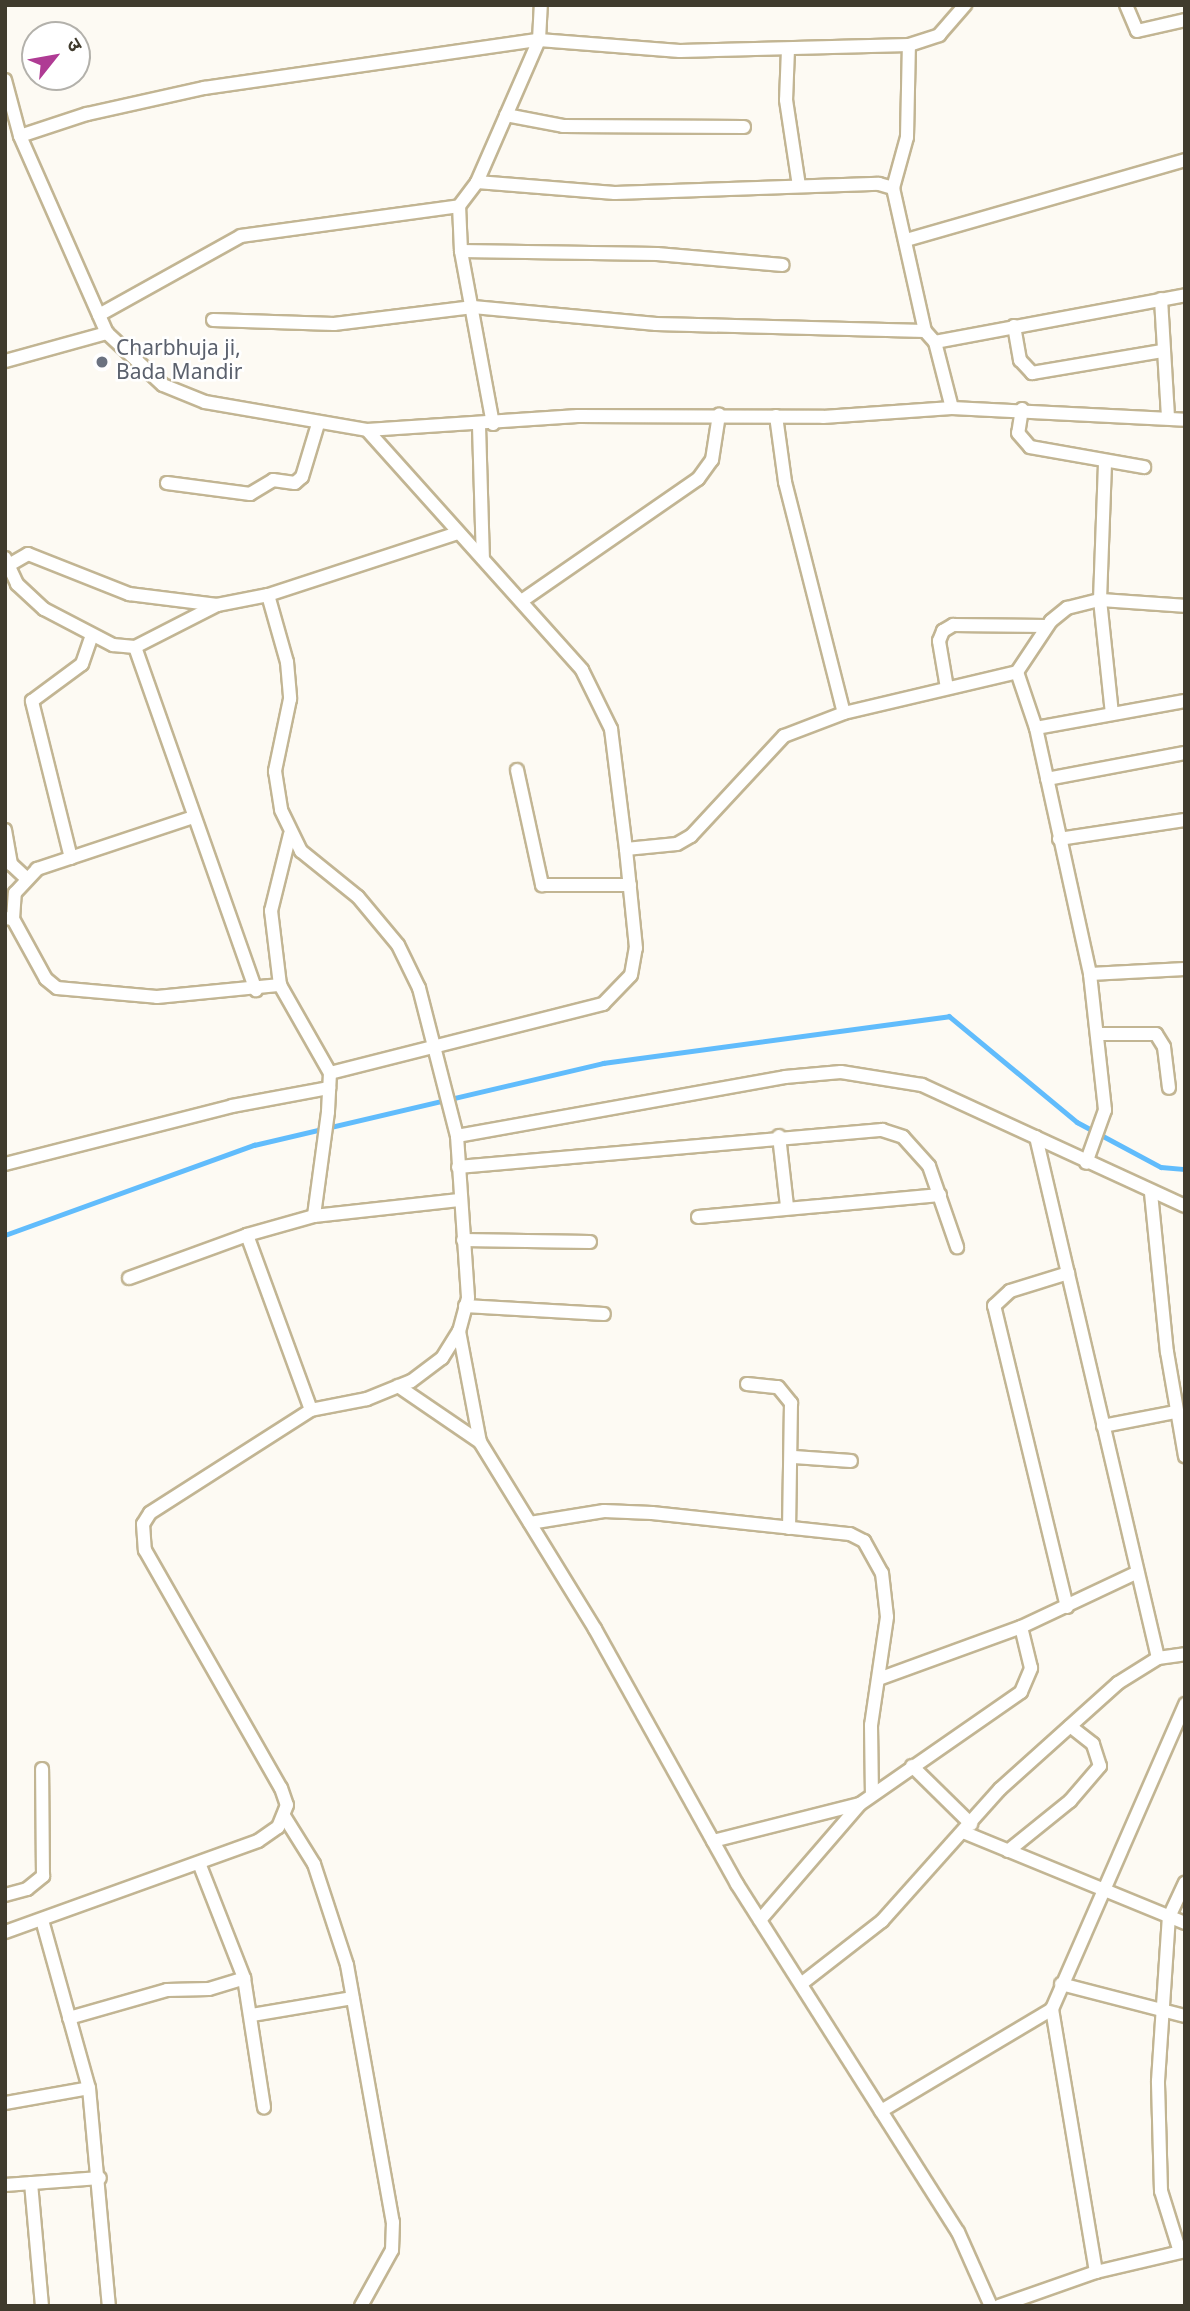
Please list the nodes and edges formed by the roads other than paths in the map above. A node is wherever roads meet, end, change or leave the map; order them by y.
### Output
1 (541, 5) edge
2 (965, 5) edge
3 (1126, 5) edge
4 (1185, 20) edge
5 (538, 40) junction
6 (909, 45) junction
7 (788, 48) junction
8 (5, 80) edge
9 (506, 115) junction
10 (744, 127) dead end
11 (20, 136) junction
12 (1185, 160) edge
13 (477, 182) junction
14 (799, 187) junction
15 (893, 188) junction
16 (459, 206) junction
17 (906, 240) junction
18 (461, 251) junction
19 (783, 265) dead end
20 (1185, 295) edge
21 (1161, 299) junction
22 (472, 307) junction
23 (99, 316) junction
24 (213, 320) dead end
25 (1014, 326) junction
26 (925, 331) junction
27 (107, 333) junction
28 (935, 342) junction
29 (1162, 351) junction
30 (5, 361) edge
31 (952, 408) junction
32 (1022, 409) junction
33 (719, 415) junction
34 (776, 416) junction
35 (1168, 418) junction
36 (1185, 421) edge
37 (318, 424) junction
38 (493, 424) junction
39 (479, 426) junction
40 (367, 430) junction
41 (1105, 462) junction
42 (1144, 467) dead end
43 (167, 483) dead end
44 (458, 533) junction
45 (483, 559) junction
46 (7, 562) edge
47 (268, 594) junction
48 (523, 600) junction
49 (1100, 600) junction
50 (216, 605) junction
51 (1185, 606) edge
52 (1046, 626) junction
53 (91, 638) junction
54 (135, 647) junction
55 (1017, 672) junction
56 (947, 688) junction
57 (1185, 701) edge
58 (844, 713) junction
59 (1112, 713) junction
60 (1036, 728) junction
61 (1185, 753) edge
62 (517, 769) dead end
63 (1047, 779) junction
64 (193, 817) junction
65 (1185, 820) edge
66 (5, 830) edge
67 (290, 834) junction
68 (1059, 839) junction
69 (626, 849) junction
70 (71, 858) junction
71 (27, 878) junction
72 (630, 885) junction
73 (9, 918) edge
74 (1185, 969) edge
75 (1090, 974) junction
76 (280, 985) junction
77 (257, 990) junction
78 (1097, 1034) junction
79 (438, 1048) junction
80 (330, 1073) junction
81 (329, 1088) junction
82 (1169, 1088) dead end
83 (456, 1130) junction
84 (779, 1136) junction
85 (1036, 1137) junction
86 (1086, 1163) junction
87 (5, 1164) edge
88 (458, 1167) junction
89 (1151, 1193) junction
90 (940, 1195) junction
91 (460, 1200) junction
92 (787, 1206) junction
93 (1185, 1206) edge
94 (314, 1216) junction
95 (698, 1217) dead end
96 (247, 1235) junction
97 (463, 1240) junction
98 (590, 1242) dead end
99 (957, 1247) dead end
100 (1068, 1273) junction
101 (129, 1278) dead end
102 (466, 1306) junction
103 (604, 1314) dead end
104 (459, 1331) junction
105 (747, 1384) dead end
106 (398, 1386) junction
107 (311, 1410) junction
108 (1175, 1412) junction
109 (1104, 1426) junction
110 (480, 1442) junction
111 (1185, 1456) edge
112 (794, 1457) junction
113 (851, 1461) dead end
114 (530, 1523) junction
115 (789, 1528) junction
116 (1136, 1573) junction
117 (1067, 1607) junction
118 (1021, 1627) junction
119 (1185, 1654) edge
120 (1158, 1658) junction
121 (881, 1678) junction
122 (1185, 1703) edge
123 (1070, 1726) junction
124 (912, 1766) junction
125 (42, 1769) dead end
126 (872, 1794) junction
127 (860, 1804) junction
128 (284, 1816) junction
129 (967, 1828) junction
130 (713, 1841) junction
131 (1008, 1852) junction
132 (199, 1863) junction
133 (1185, 1883) edge
134 (1099, 1892) junction
135 (5, 1895) edge
136 (1169, 1917) junction
137 (42, 1920) junction
138 (760, 1920) junction
139 (1185, 1923) edge
140 (5, 1932) edge
141 (244, 1978) junction
142 (801, 1984) junction
143 (1061, 1984) junction
144 (353, 1998) junction
145 (1052, 2009) junction
146 (1167, 2009) junction
147 (251, 2015) junction
148 (1185, 2016) edge
149 (69, 2018) junction
150 (89, 2088) junction
151 (5, 2103) edge
152 (264, 2107) dead end
153 (881, 2110) junction
154 (100, 2178) junction
155 (31, 2183) junction
156 (5, 2185) edge
157 (1182, 2251) edge
158 (1096, 2272) junction
159 (42, 2306) edge
160 (109, 2306) edge
161 (361, 2306) edge
162 (991, 2306) edge
163 (999, 2306) edge

1 - 5 street
2 - 6 street
3 - 4 street
5 - 7 street
5 - 9 street
5 - 11 street
6 - 7 street
6 - 15 street
7 - 14 street
8 - 11 street
9 - 10 street
9 - 13 street
11 - 23 street
12 - 17 street
13 - 14 street
13 - 16 street
14 - 15 street
15 - 17 street
16 - 18 street
16 - 23 street
17 - 26 street
18 - 19 street
18 - 22 street
20 - 21 street
21 - 25 street
21 - 29 street
22 - 24 street
22 - 26 street
22 - 38 street
23 - 27 street
25 - 28 street
25 - 29 street
26 - 28 street
27 - 30 street
27 - 37 street
28 - 31 street
29 - 35 street
31 - 32 street
31 - 34 street
32 - 35 street
32 - 41 street
33 - 34 street
33 - 38 street
33 - 48 street
34 - 58 street
35 - 36 street
37 - 40 street
37 - 43 street
38 - 39 street
39 - 40 street
39 - 45 street
40 - 44 street
41 - 42 street
41 - 49 street
44 - 45 street
44 - 47 street
45 - 48 street
46 - 50 street
46 - 53 street
47 - 50 street
47 - 67 street
48 - 69 street
49 - 51 street
49 - 52 street
49 - 59 street
50 - 54 street
52 - 55 street
52 - 56 street
53 - 54 street
53 - 70 street
54 - 64 street
55 - 56 street
55 - 60 street
56 - 58 street
57 - 59 street
58 - 69 street
59 - 60 street
60 - 63 street
61 - 63 street
62 - 72 street
63 - 68 street
64 - 70 street
64 - 77 street
65 - 68 street
66 - 71 street
67 - 76 street
67 - 79 street
68 - 75 street
69 - 72 street
70 - 71 street
71 - 73 street
72 - 79 street
73 - 77 street
74 - 75 street
75 - 78 street
76 - 77 street
76 - 80 street
78 - 82 street
78 - 86 street
79 - 80 street
79 - 83 street
80 - 81 street
81 - 87 street
81 - 94 street
83 - 85 street
83 - 88 street
84 - 88 street
84 - 90 street
84 - 92 street
85 - 86 street
85 - 100 street
86 - 89 street
88 - 91 street
89 - 93 street
89 - 108 street
90 - 92 street
90 - 99 street
91 - 94 street
91 - 97 street
92 - 95 street
94 - 96 street
96 - 101 street
96 - 107 street
97 - 98 street
97 - 102 street
100 - 109 street
100 - 117 street
102 - 103 street
102 - 104 street
104 - 106 street
104 - 110 street
105 - 112 street
106 - 107 street
106 - 110 street
107 - 128 street
108 - 109 street
108 - 111 street
109 - 116 street
110 - 114 street
112 - 113 street
112 - 115 street
114 - 115 street
114 - 130 street
115 - 121 street
116 - 117 street
116 - 120 street
117 - 118 street
118 - 121 street
118 - 124 street
119 - 120 street
120 - 123 street
121 - 126 street
122 - 134 street
123 - 129 street
123 - 131 street
124 - 126 street
124 - 129 street
125 - 135 street
126 - 127 street
127 - 130 street
127 - 138 street
128 - 132 street
128 - 144 street
129 - 131 street
129 - 142 street
130 - 138 street
131 - 134 street
132 - 137 street
132 - 141 street
133 - 136 street
134 - 136 street
134 - 143 street
136 - 139 street
136 - 146 street
137 - 140 street
137 - 149 street
138 - 142 street
141 - 147 street
141 - 149 street
142 - 153 street
143 - 145 street
143 - 146 street
144 - 147 street
144 - 161 street
145 - 153 street
145 - 158 street
146 - 148 street
146 - 157 street
147 - 152 street
149 - 150 street
150 - 151 street
150 - 154 street
153 - 162 street
154 - 155 street
154 - 160 street
155 - 156 street
155 - 159 street
157 - 158 street
158 - 163 street

